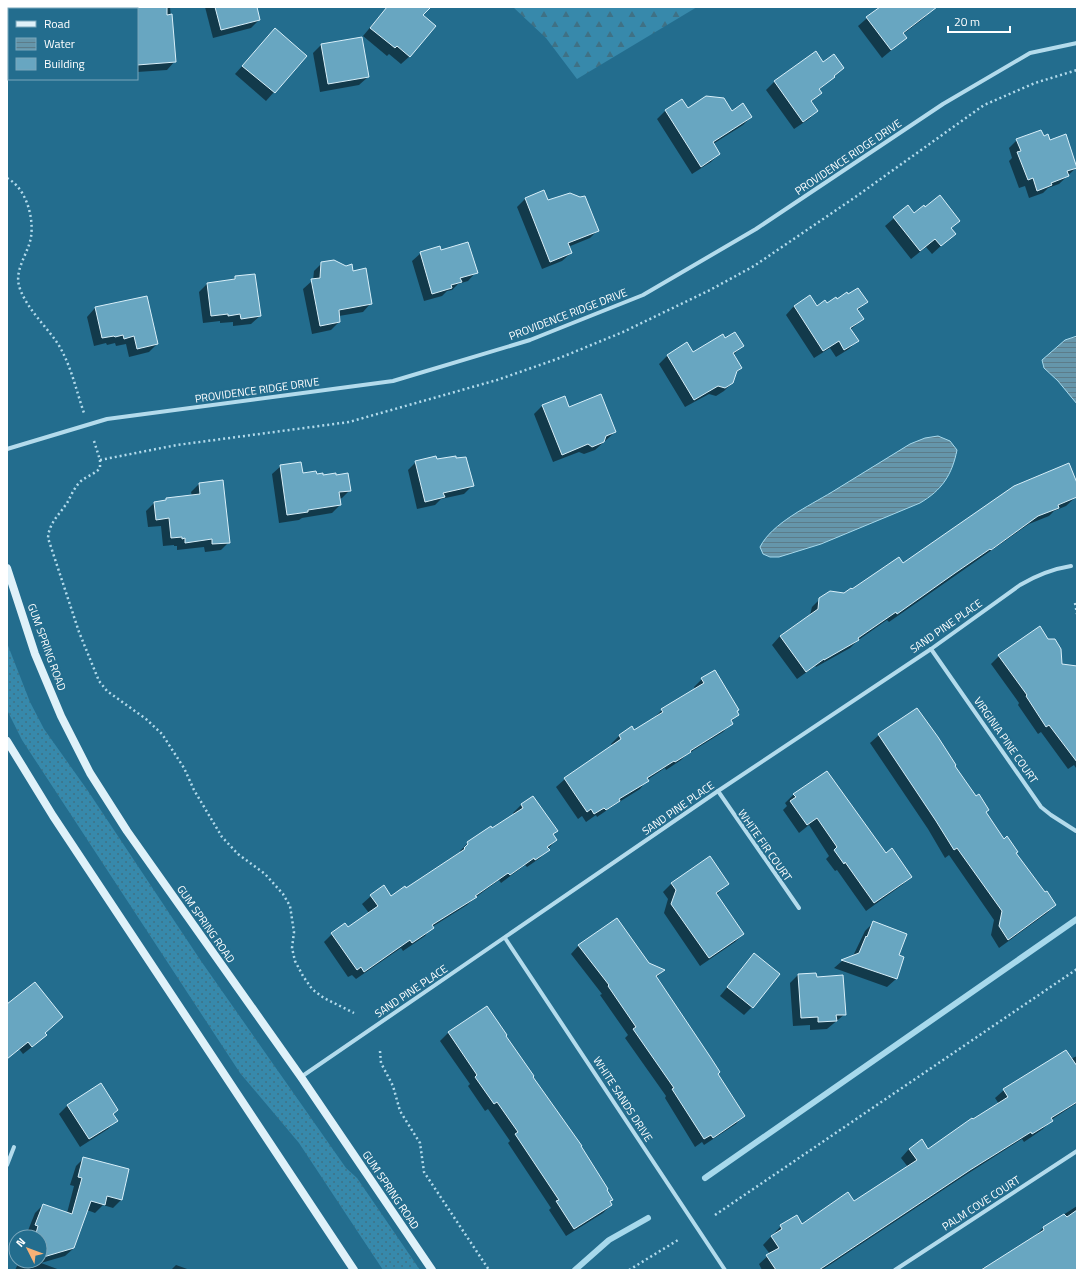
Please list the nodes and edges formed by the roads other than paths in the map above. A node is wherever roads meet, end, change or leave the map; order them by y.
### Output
1 (1077, 43) edge
2 (7, 449) edge
3 (1071, 566) dead end
4 (7, 568) edge
5 (932, 649) junction
6 (7, 741) edge
7 (718, 791) junction
8 (1076, 831) dead end
9 (799, 908) dead end
10 (505, 938) junction
11 (301, 1077) junction
12 (14, 1147) dead end
13 (1077, 1151) edge
14 (7, 1165) edge
15 (354, 1270) edge
16 (432, 1270) edge
17 (725, 1270) edge
18 (895, 1270) edge

1 - 2 street, PROVIDENCE RIDGE DRIVE
3 - 5 street, SAND PINE PLACE
4 - 11 main road, GUM SPRING ROAD
5 - 7 street, SAND PINE PLACE
5 - 8 street, VIRGINIA PINE COURT
6 - 15 main road
7 - 9 street, WHITE FIR COURT
7 - 10 street, SAND PINE PLACE
10 - 11 street, SAND PINE PLACE
10 - 17 street, WHITE SANDS DRIVE
11 - 16 main road, GUM SPRING ROAD
12 - 14 street
13 - 18 street, PALM COVE COURT

